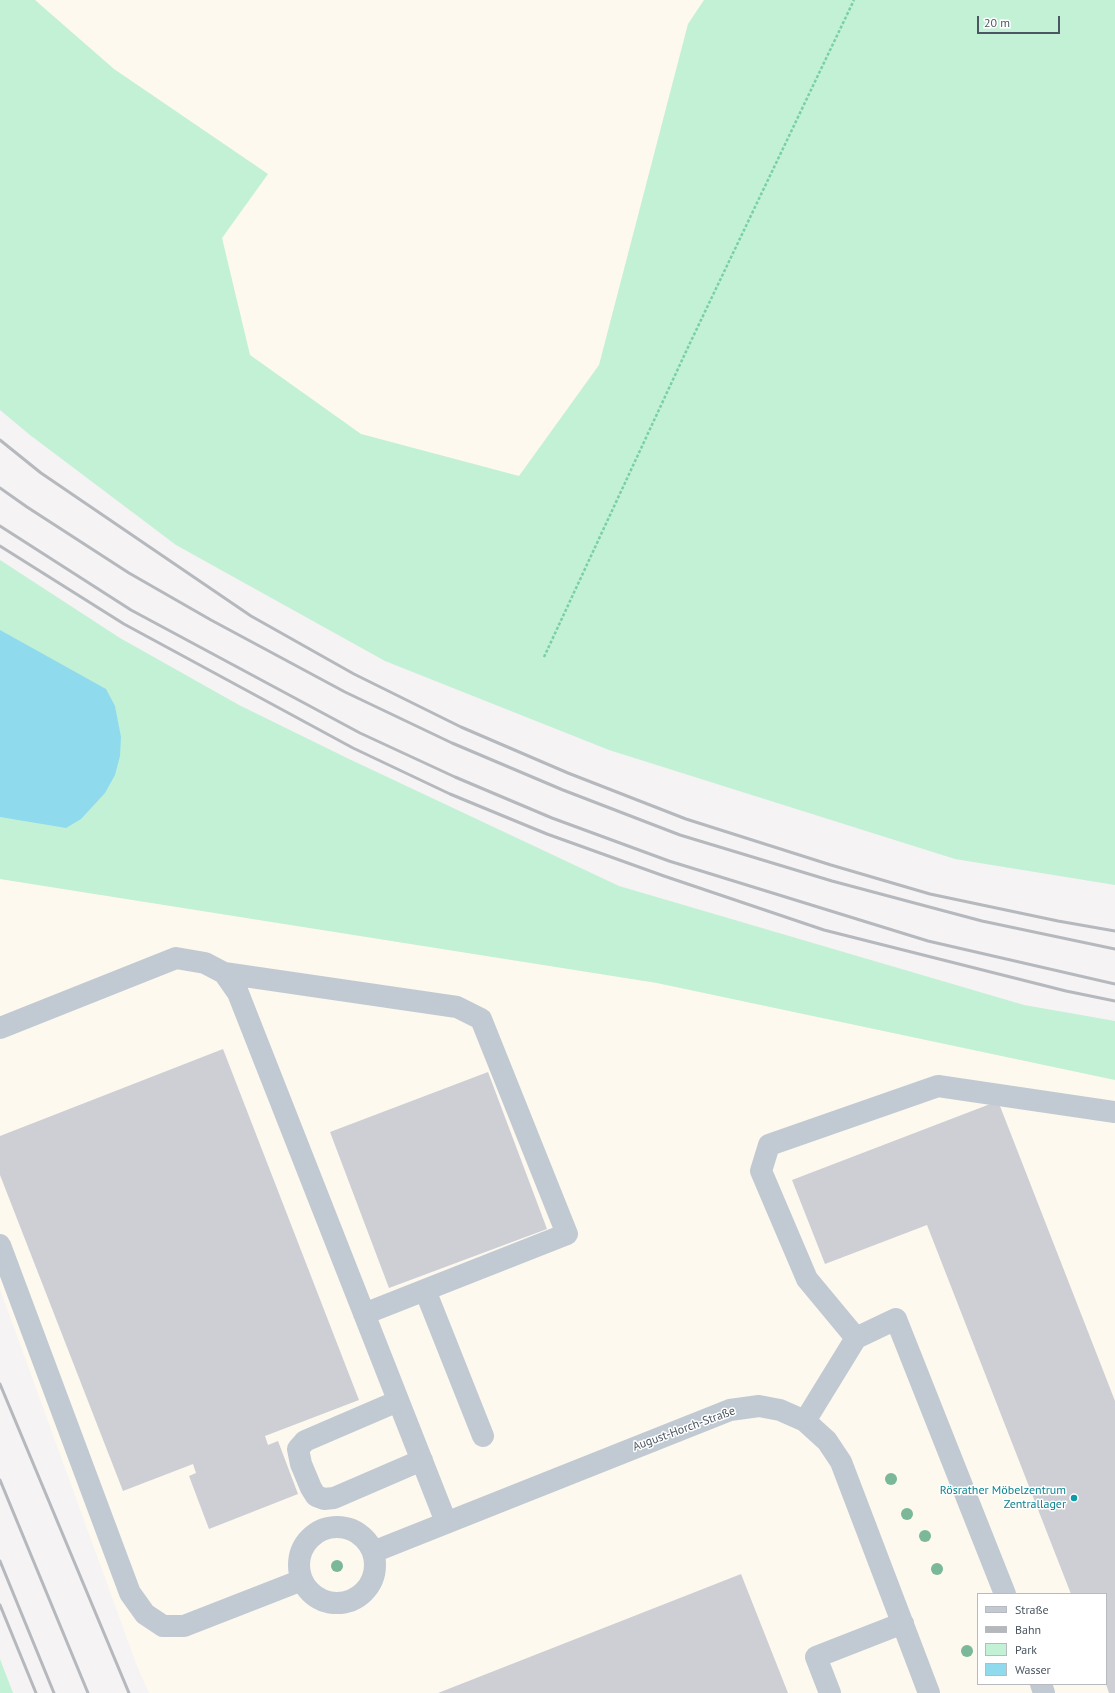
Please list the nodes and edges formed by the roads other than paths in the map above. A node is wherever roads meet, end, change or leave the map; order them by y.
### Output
1 (224, 972) junction
2 (0, 1028) edge
3 (1115, 1112) edge
4 (0, 1245) edge
5 (425, 1290) junction
6 (364, 1314) junction
7 (856, 1338) junction
8 (398, 1401) junction
9 (805, 1421) junction
10 (483, 1436) dead end
11 (422, 1460) junction
12 (446, 1522) junction
13 (373, 1552) junction
14 (302, 1580) junction
15 (1005, 1593) edge
16 (903, 1623) junction
17 (830, 1693) edge
18 (929, 1693) edge

1 - 2 street
1 - 5 street
1 - 6 street
3 - 7 street
4 - 14 street
5 - 6 street
5 - 10 street
6 - 8 street
7 - 9 street
7 - 15 street
8 - 11 street
8 - 11 street
9 - 12 street, August-Horch-Straße
9 - 16 street, August-Horch-Straße
11 - 12 street
12 - 13 street, August-Horch-Straße
13 - 14 street
13 - 14 street
16 - 17 street
16 - 18 street, August-Horch-Straße

